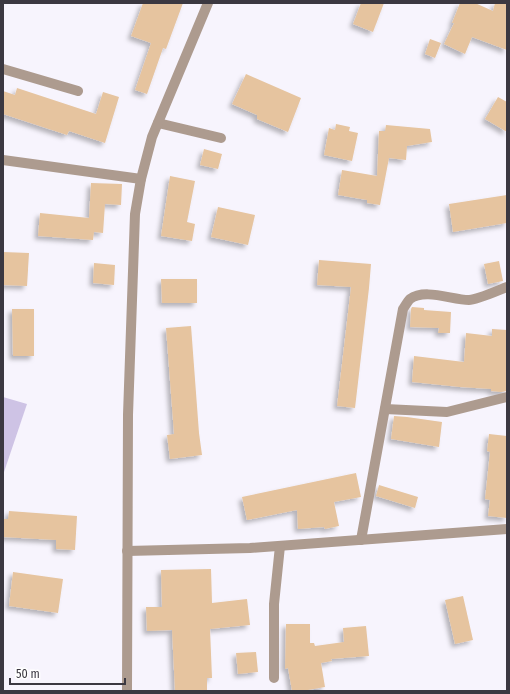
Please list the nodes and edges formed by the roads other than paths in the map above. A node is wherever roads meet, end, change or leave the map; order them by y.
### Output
1 (208, 3) edge
2 (3, 69) edge
3 (78, 91) dead end
4 (158, 123) junction
5 (220, 138) dead end
6 (3, 160) edge
7 (141, 179) junction
8 (507, 287) edge
9 (507, 397) edge
10 (385, 409) junction
11 (507, 529) edge
12 (361, 540) junction
13 (280, 546) junction
14 (127, 551) junction
15 (274, 678) dead end
16 (127, 691) edge

1 - 4 street
2 - 3 street
4 - 5 street
4 - 7 street
6 - 7 street
7 - 14 street
8 - 10 street
9 - 10 street
10 - 12 street
11 - 12 street
12 - 13 street
13 - 14 street
13 - 15 street
14 - 16 street

